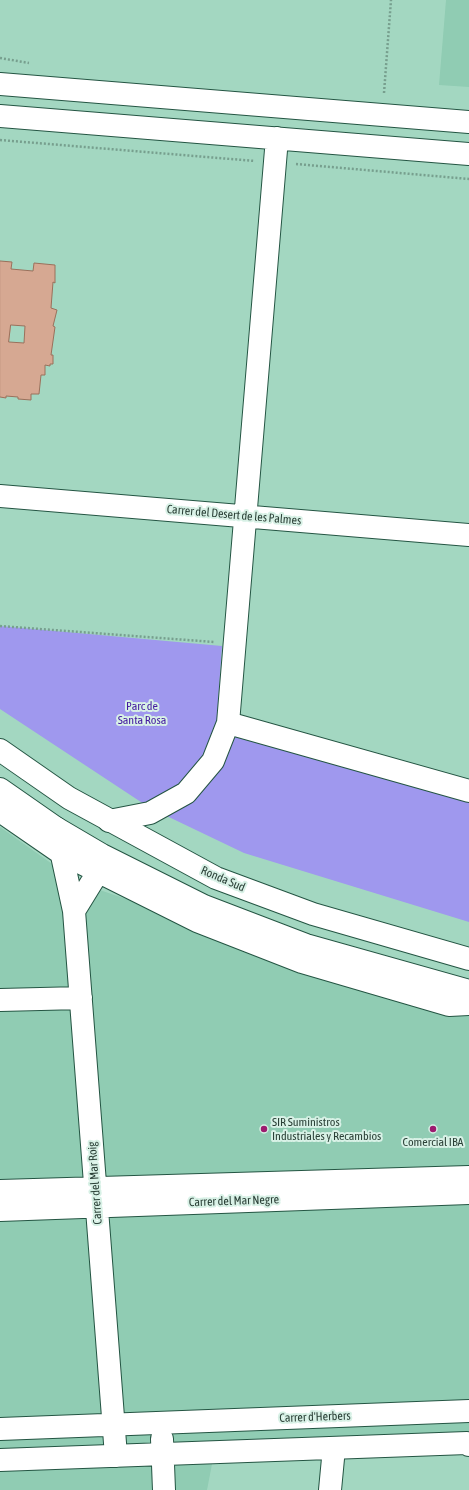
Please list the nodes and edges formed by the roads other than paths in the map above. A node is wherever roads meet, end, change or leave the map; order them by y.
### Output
1 (0, 84) edge
2 (0, 116) edge
3 (469, 122) edge
4 (277, 138) junction
5 (469, 154) edge
6 (0, 496) edge
7 (245, 516) junction
8 (469, 534) edge
9 (228, 722) junction
10 (0, 750) edge
11 (0, 789) edge
12 (469, 791) edge
13 (0, 810) edge
14 (109, 821) junction
15 (56, 828) junction
16 (60, 852) junction
17 (98, 872) junction
18 (74, 911) junction
19 (469, 959) edge
20 (469, 991) edge
21 (81, 998) junction
22 (0, 1000) edge
23 (469, 1004) edge
24 (469, 1177) edge
25 (0, 1191) edge
26 (469, 1193) edge
27 (96, 1197) junction
28 (0, 1210) edge
29 (469, 1411) edge
30 (161, 1423) junction
31 (114, 1425) junction
32 (0, 1429) edge
33 (469, 1445) edge
34 (334, 1448) junction
35 (162, 1455) junction
36 (116, 1456) junction
37 (0, 1460) edge
38 (164, 1490) edge
39 (330, 1490) edge

1 - 3 street
2 - 4 street
4 - 5 street
4 - 7 street
6 - 7 street, Carrer del Desert de les Palmes
7 - 8 street, Carrer del Desert de les Palmes
7 - 9 street
9 - 12 street
9 - 14 street
10 - 14 street, Ronda Sud
11 - 15 street
13 - 16 street
14 - 19 street, Ronda Sud
15 - 16 street, Carrer del Mar Roig
15 - 20 street
16 - 17 street
16 - 18 street, Carrer del Mar Roig
17 - 18 street
17 - 23 street
18 - 21 street, Carrer del Mar Roig
21 - 22 street
21 - 27 street, Carrer del Mar Roig
24 - 27 street, Carrer del Mar Negre
25 - 27 street, Carrer del Mar Negre
26 - 27 street, Carrer del Mar Negre
27 - 28 street, Carrer del Mar Negre
27 - 31 street, Carrer del Mar Roig
29 - 30 street, Carrer d'Herbers
30 - 31 street, Carrer d'Herbers
30 - 35 street
31 - 32 street, Carrer d'Herbers
31 - 36 street, Carrer del Mar Roig
33 - 34 street
34 - 35 street
34 - 39 street
35 - 36 street
35 - 38 street
36 - 37 street

